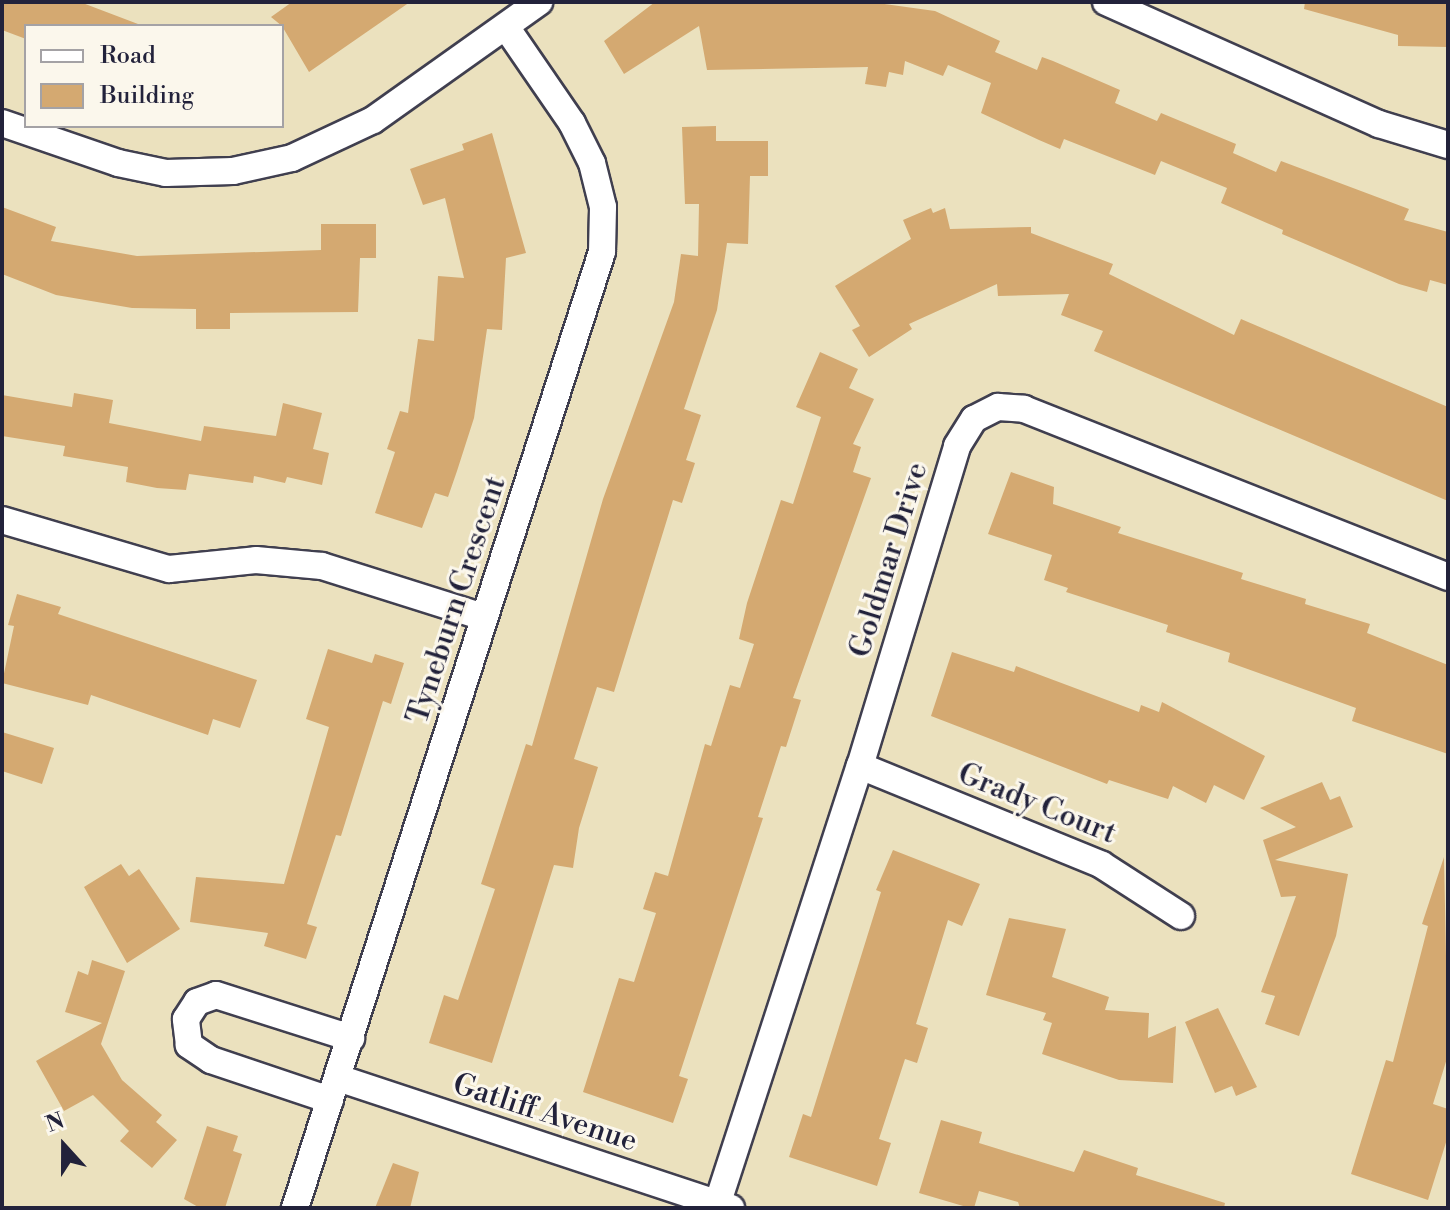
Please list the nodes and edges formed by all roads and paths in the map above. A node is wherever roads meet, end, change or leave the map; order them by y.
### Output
1 (539, 2) edge
2 (1106, 2) edge
3 (506, 27) junction
4 (2, 123) edge
5 (1448, 145) edge
6 (2, 520) edge
7 (1448, 577) edge
8 (484, 617) junction
9 (860, 766) junction
10 (1181, 916) dead end
11 (351, 1038) junction
12 (334, 1089) junction
13 (722, 1207) edge
14 (295, 1208) edge

1 - 3 street
2 - 5 street
3 - 4 street
3 - 8 street, Tyneburn Crescent
6 - 8 street
7 - 9 street, Goldmar Drive
8 - 11 street, Tyneburn Crescent
9 - 10 street, Grady Court
9 - 13 street, Goldmar Drive
11 - 12 street, Tyneburn Crescent
11 - 12 street, Gatliff Avenue
12 - 13 street, Gatliff Avenue
12 - 14 street, Tyneburn Crescent

